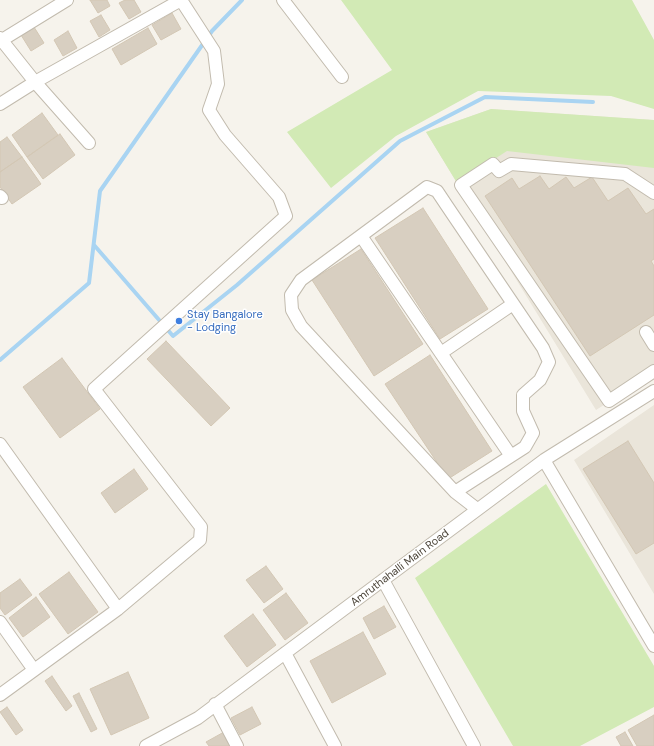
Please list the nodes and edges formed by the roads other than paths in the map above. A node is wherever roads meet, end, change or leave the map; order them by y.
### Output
1 (67, 0) edge
2 (181, 0) edge
3 (283, 0) edge
4 (1, 39) edge
5 (342, 77) dead end
6 (35, 82) junction
7 (0, 104) edge
8 (89, 143) dead end
9 (654, 193) edge
10 (361, 236) junction
11 (513, 304) junction
12 (646, 332) dead end
13 (654, 345) edge
14 (440, 353) junction
15 (654, 371) edge
16 (654, 391) edge
17 (0, 444) edge
18 (511, 456) junction
19 (544, 460) junction
20 (457, 494) junction
21 (474, 511) junction
22 (383, 580) junction
23 (118, 610) junction
24 (0, 622) edge
25 (654, 646) edge
26 (285, 653) junction
27 (34, 670) junction
28 (0, 695) edge
29 (215, 704) junction
30 (146, 746) edge
31 (237, 746) edge
32 (335, 746) edge
33 (474, 746) edge

1 - 4 street
2 - 6 street
2 - 23 street
3 - 5 street
4 - 6 street
6 - 7 street
6 - 8 street
9 - 15 street
10 - 11 street
10 - 14 street
10 - 20 street
11 - 14 street
11 - 18 street
12 - 13 street
14 - 18 street
16 - 19 street, Amruthahalli Main Road
17 - 23 street
18 - 20 street
19 - 21 street, Amruthahalli Main Road
19 - 25 street
20 - 21 street
21 - 22 street, Amruthahalli Main Road
22 - 26 street, Amruthahalli Main Road
22 - 33 street
23 - 27 street
24 - 27 street
26 - 29 street, Amruthahalli Main Road
26 - 32 street
27 - 28 street
29 - 30 street, Amruthahalli Main Road
29 - 31 street

